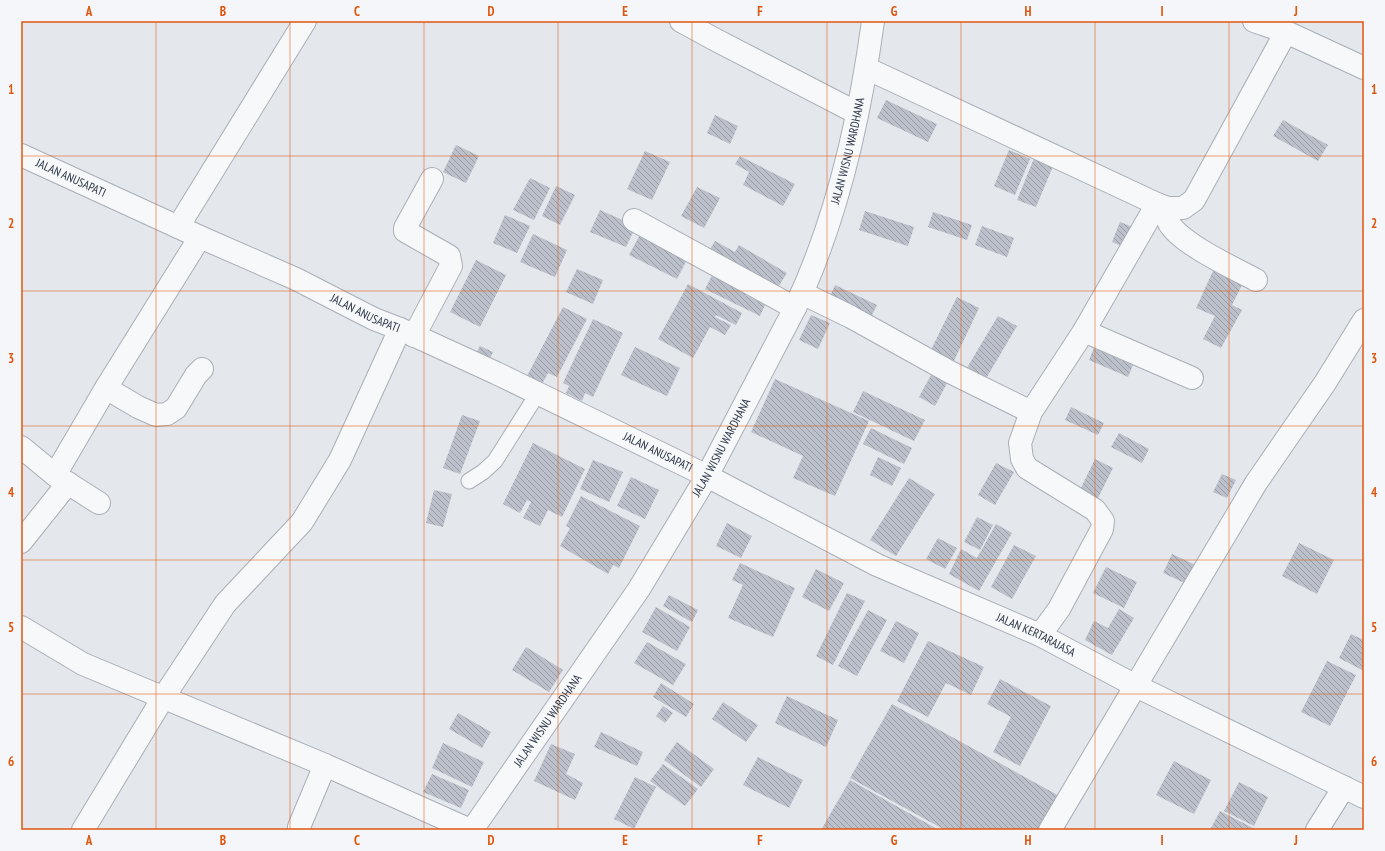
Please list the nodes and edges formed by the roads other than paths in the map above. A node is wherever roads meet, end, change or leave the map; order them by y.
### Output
1 (305, 21) edge
2 (681, 21) edge
3 (873, 21) edge
4 (1254, 21) edge
5 (1286, 32) junction
6 (866, 68) junction
7 (1364, 68) edge
8 (857, 113) junction
9 (21, 155) edge
10 (432, 179) dead end
11 (1162, 206) junction
12 (634, 220) dead end
13 (178, 227) junction
14 (200, 237) junction
15 (1256, 280) dead end
16 (799, 300) junction
17 (1364, 320) edge
18 (1084, 332) junction
19 (407, 333) junction
20 (202, 369) dead end
21 (1192, 378) dead end
22 (106, 388) junction
23 (538, 393) junction
24 (1031, 412) junction
25 (21, 447) edge
26 (707, 476) junction
27 (61, 479) junction
28 (469, 481) dead end
29 (99, 503) dead end
30 (21, 542) edge
31 (21, 627) edge
32 (1040, 635) junction
33 (1136, 686) junction
34 (163, 698) junction
35 (325, 765) junction
36 (1344, 787) junction
37 (1364, 797) edge
38 (299, 827) dead end
39 (82, 830) edge
40 (471, 830) edge
41 (1050, 830) edge
42 (1317, 830) edge

1 - 13 street
2 - 8 street
3 - 6 street, JALAN WISNU WARDHANA
4 - 5 street
5 - 7 street
5 - 11 street
6 - 8 street, JALAN WISNU WARDHANA
6 - 11 street
8 - 16 street, JALAN WISNU WARDHANA
9 - 13 street, JALAN ANUSAPATI
10 - 19 street
11 - 15 street
11 - 18 street
12 - 16 street
13 - 14 street, JALAN ANUSAPATI
14 - 19 street, JALAN ANUSAPATI
14 - 22 street
16 - 24 street
16 - 26 street, JALAN WISNU WARDHANA
17 - 33 street
18 - 21 street
18 - 24 street
19 - 23 street, JALAN ANUSAPATI
19 - 34 street
20 - 22 street
22 - 27 street
23 - 26 street, JALAN ANUSAPATI
23 - 28 lane
24 - 32 street
25 - 27 street
26 - 32 street, JALAN KERTARAJASA
26 - 40 street, JALAN WISNU WARDHANA
27 - 29 street
27 - 30 street
31 - 34 street
32 - 33 street, JALAN KERTARAJASA
33 - 36 street, JALAN KERTARAJASA
33 - 41 street
34 - 35 street
34 - 39 street
35 - 38 street
35 - 40 street
36 - 37 street, JALAN KERTARAJASA
36 - 42 street

